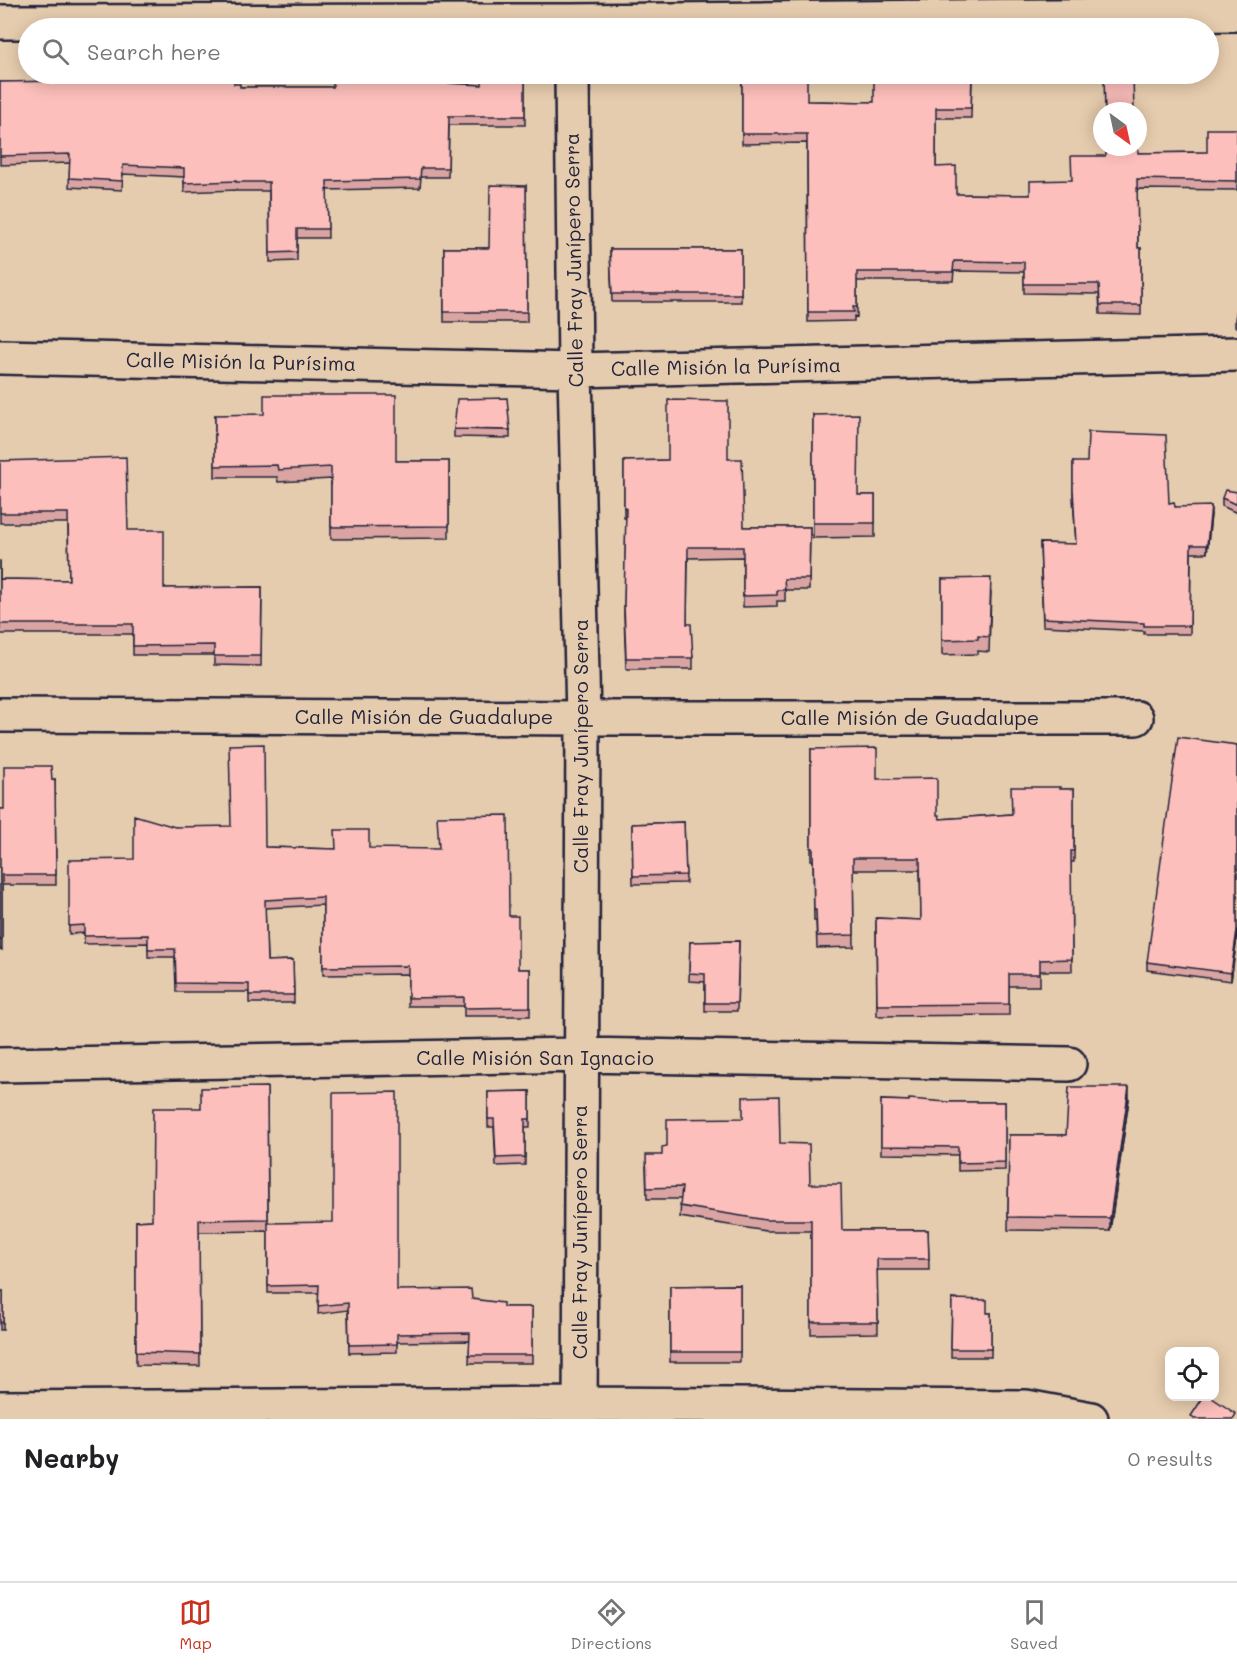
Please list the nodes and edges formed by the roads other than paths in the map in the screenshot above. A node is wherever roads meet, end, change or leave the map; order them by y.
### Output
1 (1237, 14) edge
2 (571, 16) edge
3 (381, 18) edge
4 (0, 22) edge
5 (18, 22) edge
6 (572, 84) edge
7 (1237, 354) edge
8 (0, 357) edge
9 (575, 370) junction
10 (0, 715) edge
11 (583, 718) junction
12 (1136, 718) dead end
13 (581, 1055) junction
14 (1070, 1064) dead end
15 (0, 1065) edge
16 (0, 1408) edge
17 (580, 1411) edge
18 (1091, 1419) edge

1 - 2 street
2 - 3 street
4 - 5 street
6 - 9 street, Calle Fray Junípero Serra
7 - 9 street, Calle Misión la Purísima
8 - 9 street, Calle Misión la Purísima
9 - 11 street, Calle Fray Junípero Serra
10 - 11 street, Calle Misión de Guadalupe
11 - 12 street, Calle Misión de Guadalupe
11 - 13 street, Calle Fray Junípero Serra
13 - 14 street, Calle Misión San Ignacio
13 - 15 street, Calle Misión San Ignacio
13 - 17 street, Calle Fray Junípero Serra
16 - 17 street
17 - 18 street

